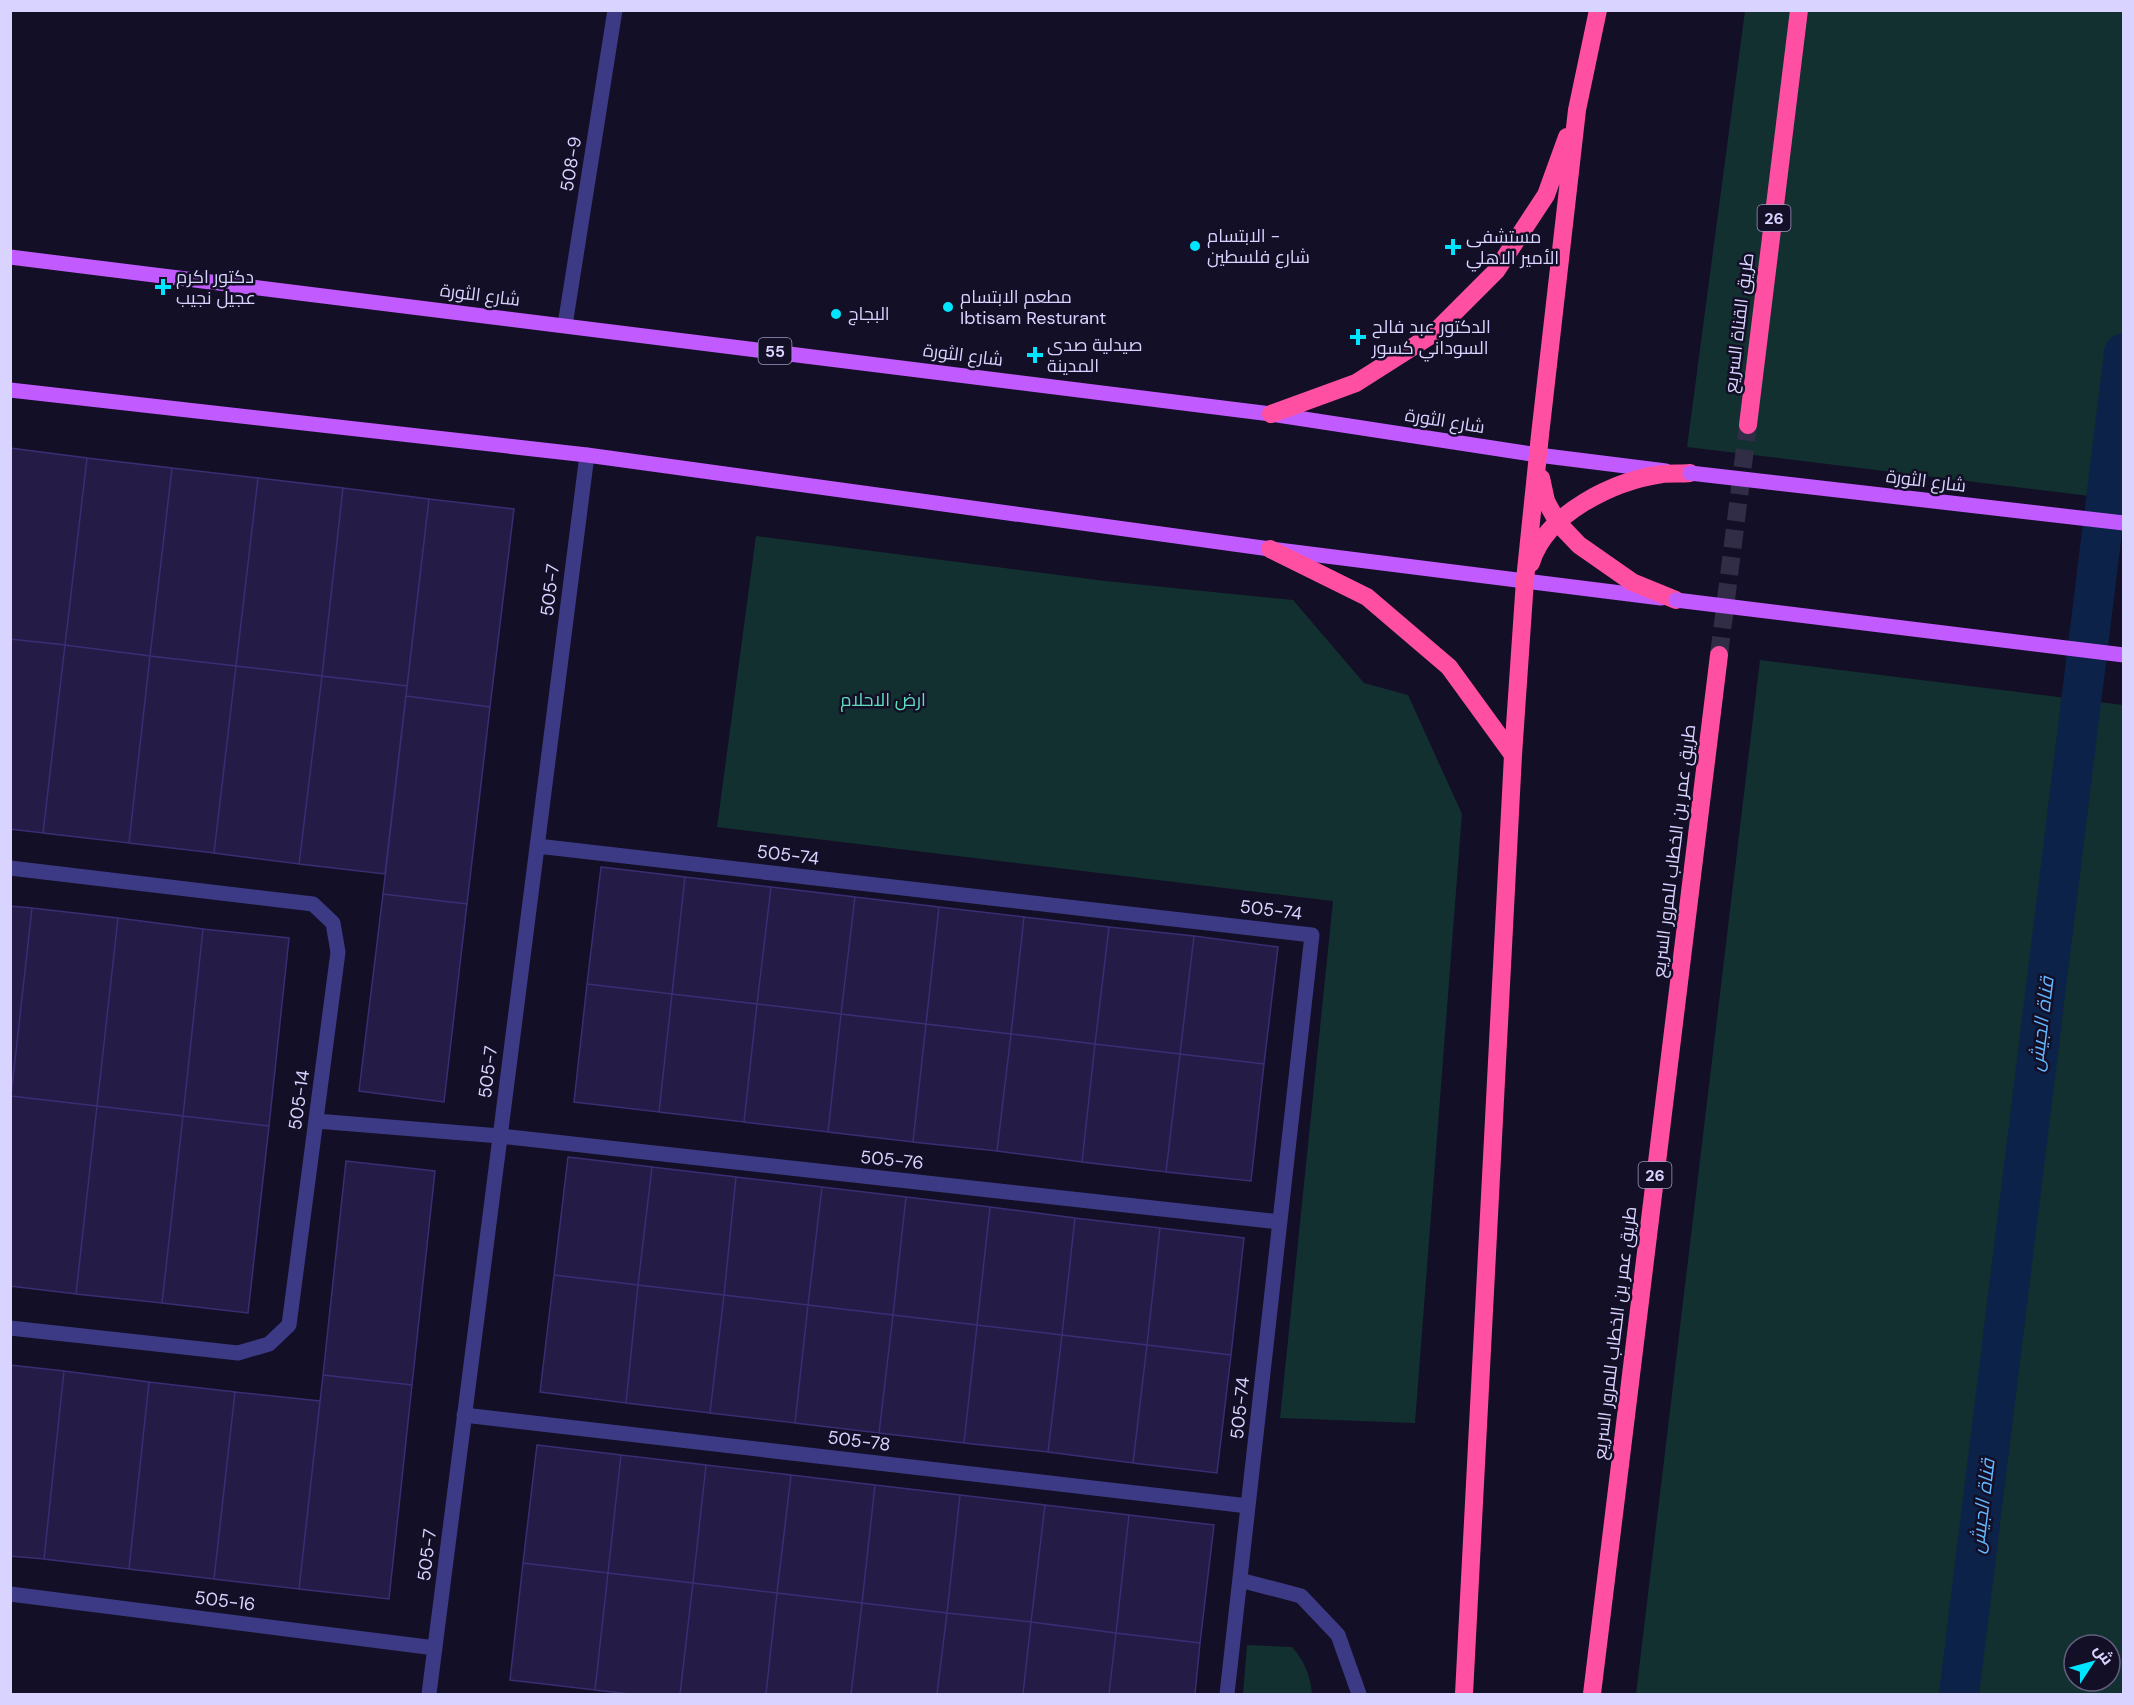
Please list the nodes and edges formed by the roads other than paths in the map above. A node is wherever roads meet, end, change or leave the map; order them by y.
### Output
1 (615, 10) edge
2 (1598, 10) edge
3 (1799, 10) edge
4 (1577, 110) junction
5 (10, 257) edge
6 (565, 325) junction
7 (10, 390) edge
8 (1271, 414) junction
9 (1748, 425) tunnel mouth
10 (587, 455) junction
11 (1538, 455) junction
12 (1690, 473) junction
13 (1562, 523) junction
14 (2124, 523) edge
15 (1270, 549) junction
16 (1526, 580) junction
17 (1676, 600) junction
18 (1719, 655) tunnel mouth
19 (2124, 655) edge
20 (1513, 755) junction
21 (537, 846) junction
22 (10, 868) edge
23 (316, 1121) junction
24 (500, 1136) junction
25 (1280, 1222) junction
26 (10, 1328) edge
27 (464, 1415) junction
28 (1248, 1506) junction
29 (1240, 1580) junction
30 (10, 1594) edge
31 (435, 1648) junction
32 (429, 1695) edge
33 (1227, 1695) edge
34 (1359, 1695) edge
35 (1464, 1695) edge
36 (1592, 1695) edge

1 - 6 street, 508-9
2 - 4 highway
3 - 9 highway, طريق القناة السريع / 26
4 - 8 highway
4 - 11 highway
5 - 6 main road, شارع الثورة / 55
6 - 8 main road, شارع الثورة / 55
7 - 10 main road
8 - 11 main road, شارع الثورة / 55
10 - 15 main road
10 - 21 street, 505-7
11 - 12 main road, شارع الثورة / 55
11 - 13 highway
11 - 16 highway
12 - 13 highway
12 - 14 main road, شارع الثورة, bridge
13 - 16 highway
13 - 17 highway
15 - 16 main road
15 - 20 highway
16 - 17 main road
16 - 20 highway
17 - 19 main road, bridge
18 - 36 highway, طريق عمر بن الخطاب للمرور السريع / 26
20 - 35 highway
21 - 24 street, 505-7
21 - 25 street, 505-74
22 - 23 street, 505-14
23 - 24 street, 505-76
23 - 26 street, 505-14
24 - 25 street, 505-76
24 - 27 street, 505-7
25 - 28 street, 505-74
27 - 28 street, 505-78
27 - 31 street, 505-7
28 - 29 street, 505-74
29 - 33 street, 505-74
29 - 34 street
30 - 31 street, 505-16
31 - 32 street, 505-7

